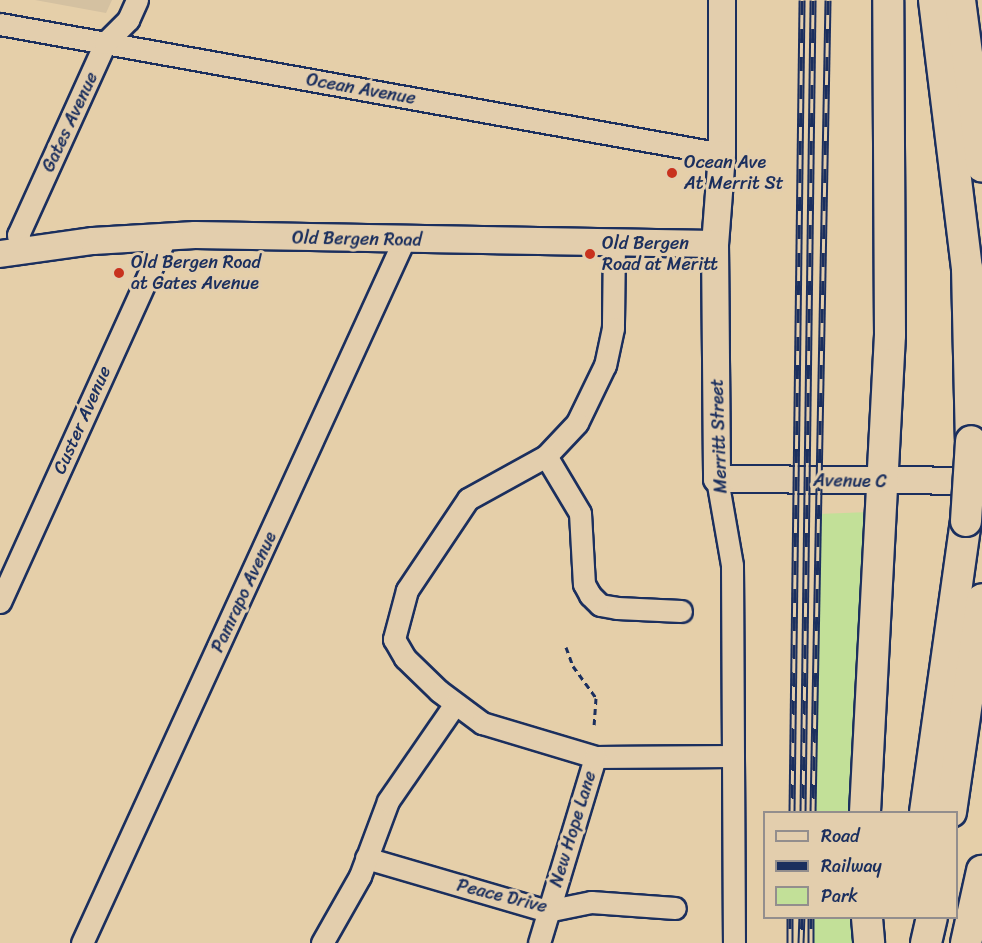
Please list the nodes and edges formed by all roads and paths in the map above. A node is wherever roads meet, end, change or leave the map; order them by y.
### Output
1 (137, 0) edge
2 (722, 0) edge
3 (888, 0) edge
4 (934, 0) edge
5 (960, 0) edge
6 (0, 24) edge
7 (105, 43) junction
8 (722, 154) junction
9 (982, 167) edge
10 (165, 238) junction
11 (404, 240) junction
12 (614, 242) junction
13 (716, 244) junction
14 (11, 253) edge
15 (546, 456) junction
16 (717, 479) junction
17 (884, 481) junction
18 (982, 481) edge
19 (982, 598) edge
20 (0, 602) edge
21 (681, 611) dead end
22 (566, 647) dead end
23 (455, 704) junction
24 (594, 725) dead end
25 (733, 756) junction
26 (595, 757) junction
27 (865, 811) edge
28 (925, 811) edge
29 (951, 811) edge
30 (366, 858) junction
31 (982, 871) edge
32 (675, 908) dead end
33 (547, 911) junction
34 (867, 919) edge
35 (915, 919) edge
36 (932, 919) edge
37 (82, 943) edge
38 (322, 943) edge
39 (539, 943) edge
40 (734, 943) edge
41 (869, 943) edge
42 (917, 943) edge
43 (926, 943) edge
44 (966, 943) edge

1 - 7 street, Gates Avenue
2 - 8 main road, Merritt Street
3 - 17 highway
4 - 28 highway, bridge
5 - 9 highway
6 - 7 street, Ocean Avenue
7 - 8 street, Ocean Avenue
7 - 14 street, Gates Avenue
8 - 13 main road, Merritt Street
10 - 11 main road, Old Bergen Road
10 - 14 main road, Old Bergen Road
10 - 20 street, Custer Avenue
11 - 12 main road, Old Bergen Road
11 - 37 street, Pamrapo Avenue
12 - 13 main road, Old Bergen Road
12 - 15 street
13 - 16 main road, Merritt Street
15 - 21 street
15 - 23 street, New Hope Lane
16 - 17 main road, Avenue C
16 - 25 street, Merritt Street
17 - 18 main road, Avenue C
17 - 27 highway
19 - 29 highway
22 - 24 path
23 - 26 street, New Hope Lane
23 - 30 street
25 - 26 street
25 - 40 street, Merritt Street
26 - 33 street, New Hope Lane
30 - 33 street, Peace Drive
30 - 38 street
31 - 44 highway
32 - 33 street, Peace Drive
33 - 39 street, New Hope Lane
34 - 41 highway
35 - 42 highway
36 - 43 highway

